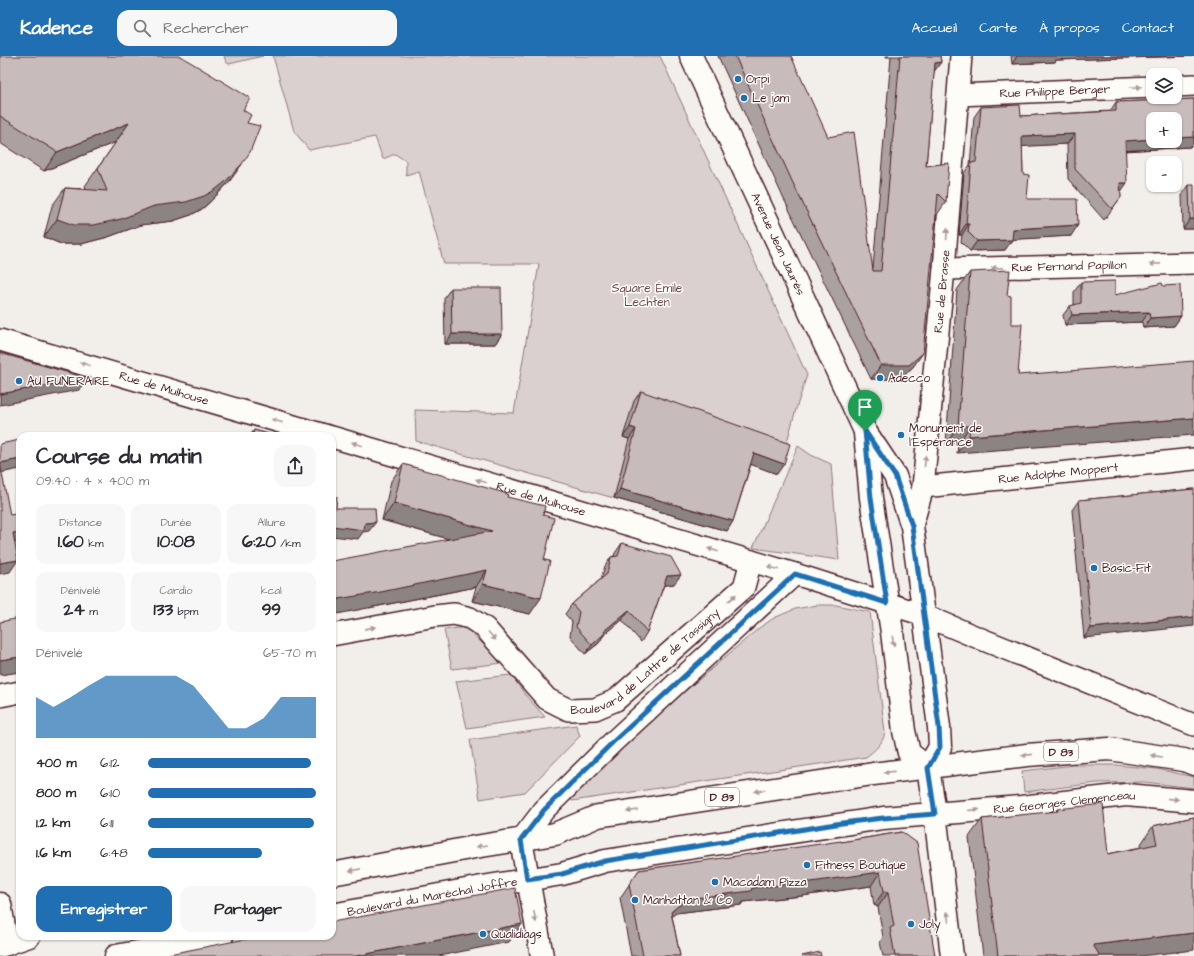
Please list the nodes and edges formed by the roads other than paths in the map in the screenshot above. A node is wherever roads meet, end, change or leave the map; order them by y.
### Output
1 (692, 56) edge
2 (961, 56) edge
3 (1194, 85) edge
4 (1182, 86) edge
5 (1146, 87) edge
6 (958, 95) junction
7 (1194, 263) edge
8 (944, 269) junction
9 (0, 340) edge
10 (865, 431) junction
11 (314, 432) edge
12 (336, 438) edge
13 (1194, 458) edge
14 (923, 487) junction
15 (912, 526) junction
16 (751, 561) junction
17 (795, 574) junction
18 (887, 603) junction
19 (924, 614) junction
20 (336, 634) edge
21 (16, 693) edge
22 (0, 696) edge
23 (1194, 725) edge
24 (1194, 764) edge
25 (928, 768) junction
26 (1194, 801) edge
27 (935, 814) junction
28 (521, 840) junction
29 (336, 873) edge
30 (527, 879) junction
31 (0, 904) edge
32 (336, 914) edge
33 (22, 940) edge
34 (201, 940) edge
35 (6, 949) edge
36 (116, 956) edge
37 (542, 956) edge
38 (952, 956) edge

1 - 10 main road, Avenue Jean Jaurès
2 - 6 street, Rue de Brasse
3 - 4 street
6 -> 5 street, Rue Philippe Berger
8 -> 6 street, Rue de Brasse
7 -> 8 street, Rue Fernand Papillon
14 -> 8 street, Rue de Brasse
11 -> 9 street, Rue de Mulhouse
10 - 15 main road
10 - 18 main road
16 -> 12 street, Rue de Mulhouse
13 - 14 street, Rue Adolphe Moppert
14 - 15 street, Rue de Brasse
15 - 19 main road
17 -> 16 street, Rue de Mulhouse
20 -> 16 street, Boulevard de Lattre de Tassigny
17 - 18 street, Rue de Mulhouse
17 - 28 street
18 - 19 street, Rue de Mulhouse
18 -> 25 main road
19 - 23 street, Rue de Mulhouse
19 - 25 main road
21 - 22 street
24 -> 25 main road, D 83
25 - 27 main road
25 -> 28 main road, D 83
27 -> 26 main road, Rue Georges Clemenceau
27 - 30 main road, Boulevard du Maréchal Joffre
38 -> 27 main road
28 -> 29 main road, D 83
28 - 30 main road
30 - 32 main road, Boulevard du Maréchal Joffre
30 -> 37 main road
31 - 35 main road
33 - 35 main road
34 - 36 main road

